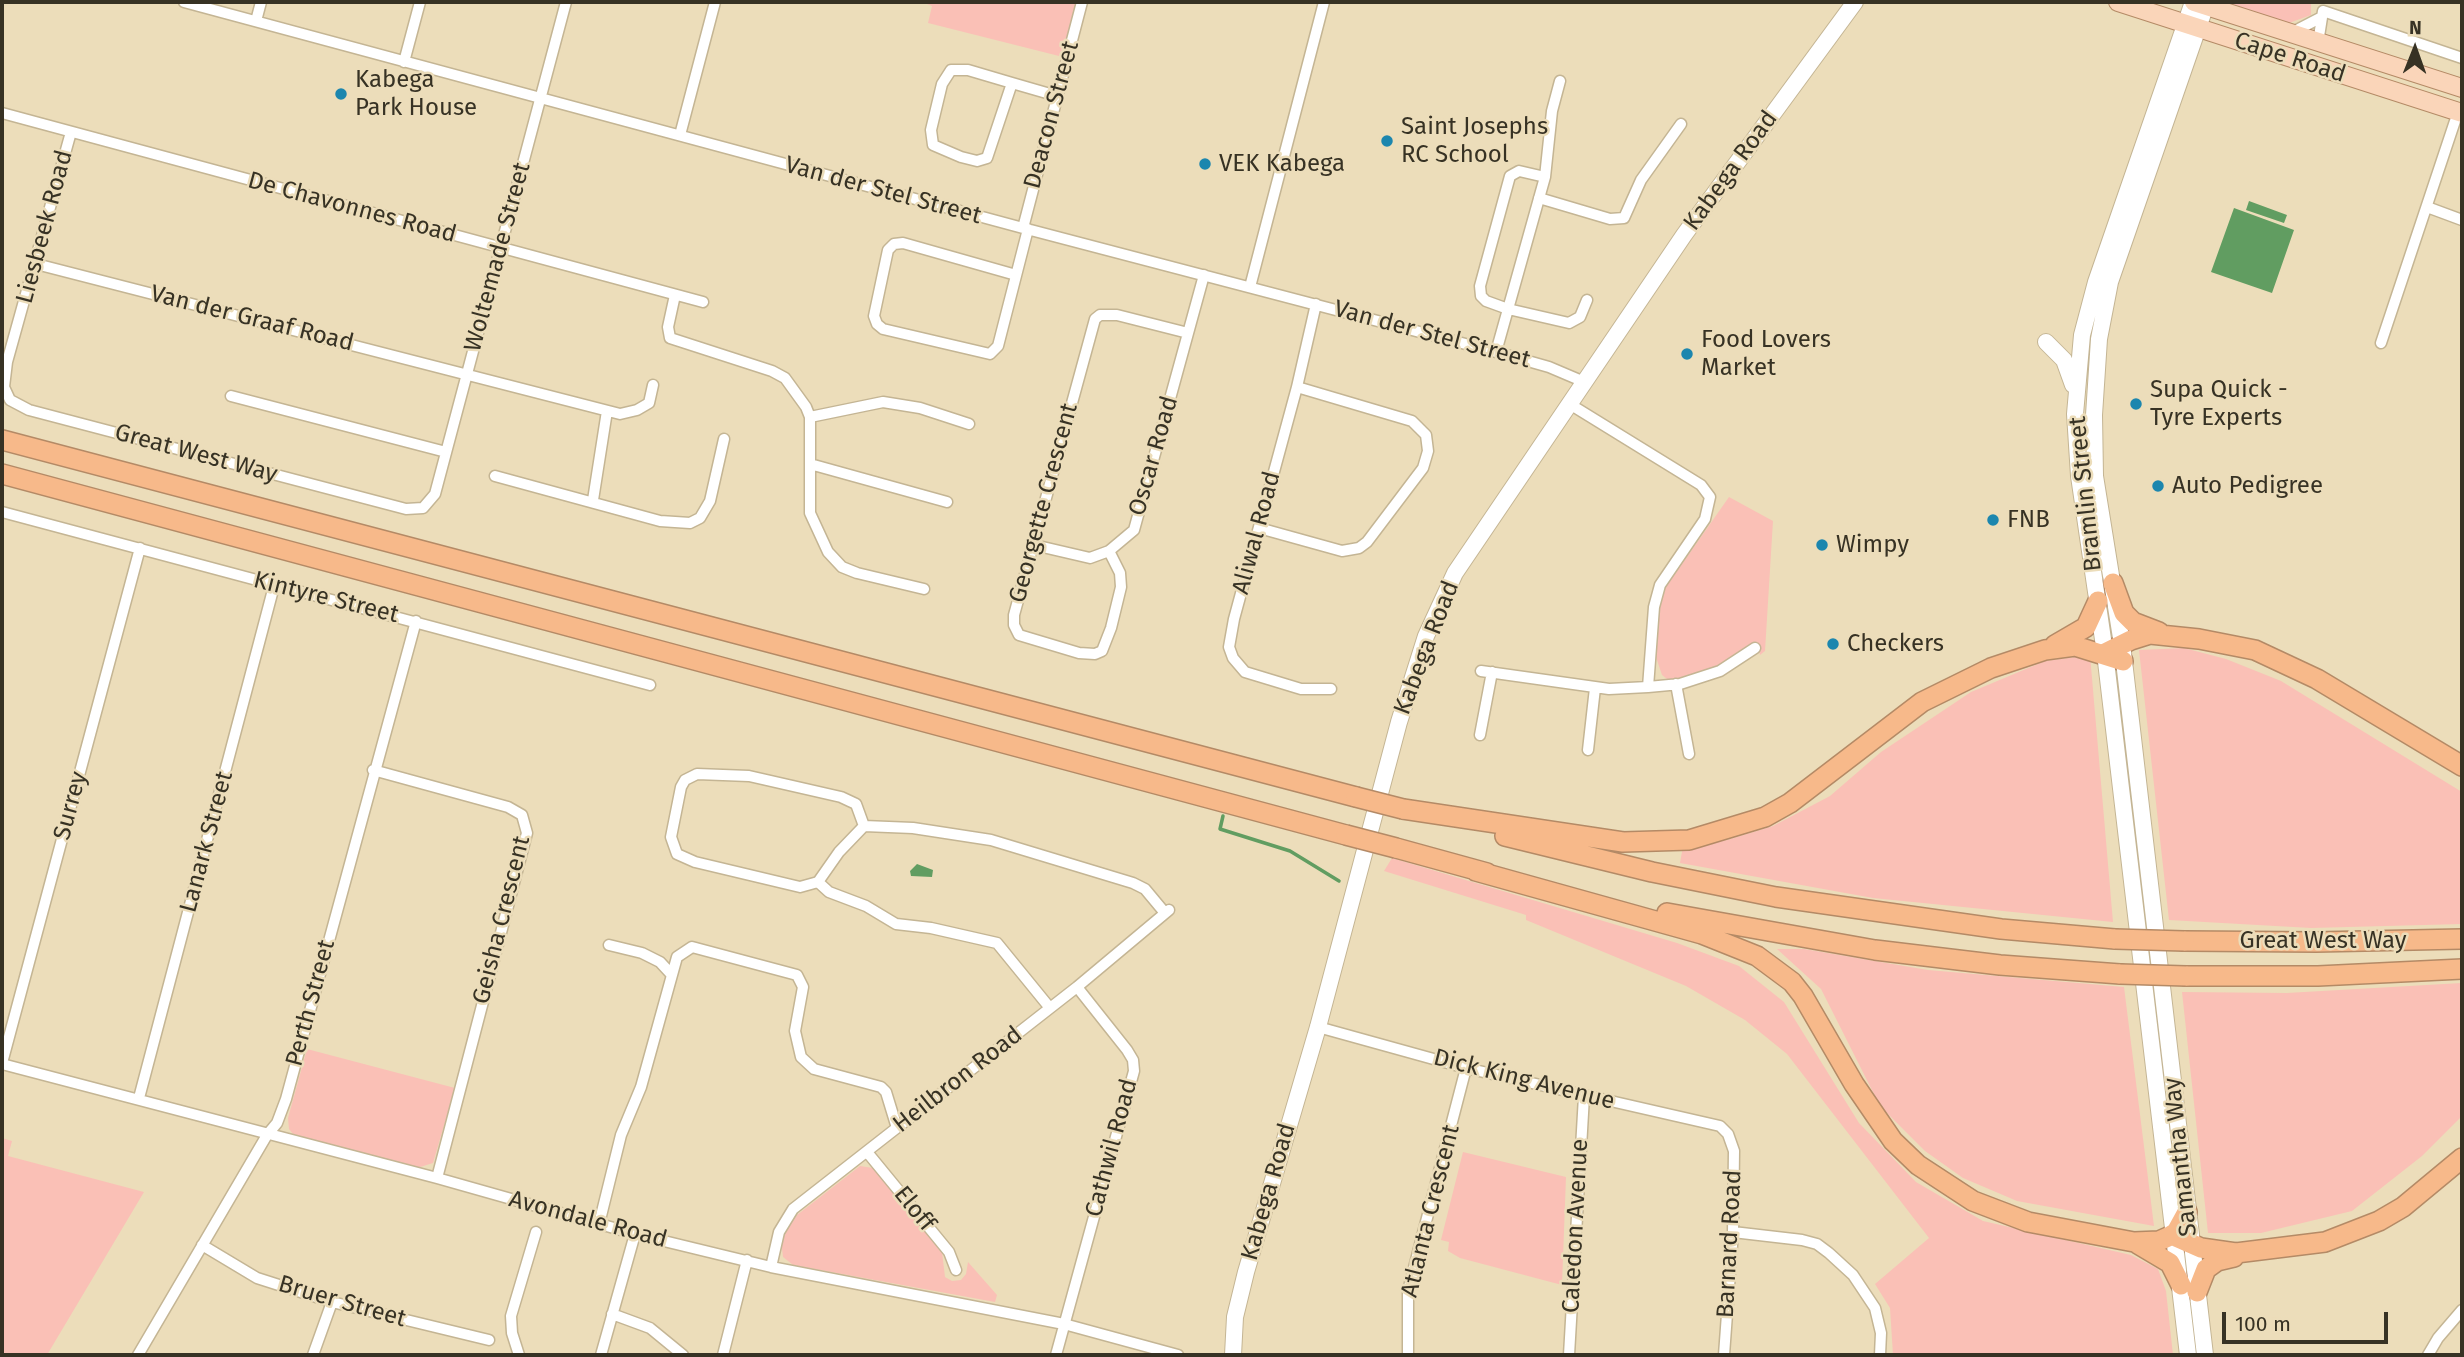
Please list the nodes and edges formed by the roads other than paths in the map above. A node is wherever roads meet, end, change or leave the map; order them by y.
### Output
1 (184, 2) edge
2 (261, 2) edge
3 (420, 2) edge
4 (566, 2) edge
5 (715, 2) edge
6 (1082, 2) edge
7 (1324, 2) edge
8 (1855, 2) edge
9 (2118, 2) edge
10 (2200, 3) edge
11 (2320, 19) junction
12 (256, 21) junction
13 (2191, 25) junction
14 (2289, 33) junction
15 (2318, 43) junction
16 (2462, 58) edge
17 (404, 62) junction
18 (1560, 81) dead end
19 (1012, 83) junction
20 (2462, 88) edge
21 (1057, 96) junction
22 (541, 99) junction
23 (2, 113) edge
24 (2460, 113) edge
25 (1681, 124) dead end
26 (71, 132) junction
27 (680, 135) junction
28 (1545, 177) junction
29 (1539, 198) junction
30 (2427, 207) junction
31 (2462, 220) edge
32 (1025, 229) junction
33 (499, 247) junction
34 (36, 264) junction
35 (1016, 275) junction
36 (1204, 275) junction
37 (1250, 287) junction
38 (675, 295) junction
39 (1587, 300) dead end
40 (703, 302) dead end
41 (1316, 304) junction
42 (1508, 309) junction
43 (1188, 333) junction
44 (2046, 342) dead end
45 (2381, 343) dead end
46 (1496, 352) junction
47 (7, 362) joint
48 (467, 374) junction
49 (1582, 381) junction
50 (653, 385) dead end
51 (1297, 387) junction
52 (231, 396) dead end
53 (2076, 398) junction
54 (1568, 403) junction
55 (607, 411) junction
56 (810, 416) junction
57 (969, 424) dead end
58 (724, 439) dead end
59 (2, 440) edge
60 (446, 452) junction
61 (810, 464) junction
62 (2, 474) edge
63 (495, 476) dead end
64 (593, 500) junction
65 (947, 502) dead end
66 (423, 508) joint
67 (2, 512) edge
68 (1259, 528) junction
69 (1034, 545) junction
70 (140, 548) junction
71 (1109, 551) junction
72 (2113, 583) junction
73 (274, 586) junction
74 (924, 589) dead end
75 (2098, 601) junction
76 (416, 621) junction
77 (2169, 635) junction
78 (1755, 648) dead end
79 (2045, 650) junction
80 (2114, 653) junction
81 (1676, 684) junction
82 (650, 685) dead end
83 (1648, 687) junction
84 (1595, 688) junction
85 (1332, 689) dead end
86 (1480, 735) dead end
87 (1588, 750) dead end
88 (1689, 754) dead end
89 (2462, 766) edge
90 (373, 770) junction
91 (1403, 809) junction
92 (864, 825) junction
93 (1476, 871) junction
94 (818, 882) junction
95 (2462, 939) edge
96 (608, 945) dead end
97 (2151, 959) junction
98 (2462, 970) edge
99 (672, 975) junction
100 (1077, 987) junction
101 (1050, 1008) junction
102 (1318, 1027) junction
103 (2, 1064) edge
104 (1466, 1068) junction
105 (1584, 1096) junction
106 (139, 1098) junction
107 (897, 1128) junction
108 (1728, 1134) joint
109 (267, 1135) junction
110 (867, 1152) junction
111 (2462, 1158) edge
112 (437, 1178) junction
113 (2187, 1212) joint
114 (599, 1224) junction
115 (536, 1232) dead end
116 (1733, 1232) junction
117 (635, 1234) junction
118 (2181, 1238) junction
119 (2134, 1242) junction
120 (202, 1245) junction
121 (2259, 1252) junction
122 (747, 1261) junction
123 (771, 1267) junction
124 (956, 1270) dead end
125 (2189, 1289) junction
126 (332, 1302) junction
127 (2462, 1310) edge
128 (612, 1314) junction
129 (1064, 1324) junction
130 (489, 1340) dead end
131 (138, 1355) edge
132 (313, 1355) edge
133 (519, 1355) edge
134 (601, 1355) edge
135 (683, 1355) edge
136 (723, 1355) edge
137 (1056, 1355) edge
138 (1178, 1355) edge
139 (1233, 1355) edge
140 (1408, 1355) edge
141 (1569, 1355) edge
142 (1724, 1355) edge
143 (1880, 1355) edge
144 (2188, 1355) edge
145 (2205, 1355) edge
146 (2428, 1355) edge

1 - 12 street, Van der Stel Street
2 - 12 street
3 - 17 street
4 - 22 street, Woltemade Street
5 - 27 street
6 - 21 street, Deacon Street
7 - 37 street
8 - 49 main road, Kabega Road
9 - 13 main road, Cape Road
10 - 13 main road, Bramlin Street
10 - 14 main road, Cape Road
11 - 14 street
11 - 15 street
11 - 16 street
12 - 17 street, Van der Stel Street
13 - 24 main road, Cape Road
13 - 53 main road, Bramlin Street
13 - 72 main road, Bramlin Street
14 - 15 main road, Cape Road
15 - 20 main road, Cape Road
17 - 22 street, Van der Stel Street
18 - 28 street
19 - 19 street
19 - 21 street
21 - 32 street, Deacon Street
22 - 27 street, Van der Stel Street
22 - 33 street, Woltemade Street
23 - 26 street, De Chavonnes Road
24 - 30 street
25 - 29 street
26 - 33 street, De Chavonnes Road
26 - 34 street, Liesbeek Road
27 - 32 street, Van der Stel Street
28 - 29 street
28 - 42 street
29 - 42 street
30 - 31 street
30 - 45 street
32 - 35 street, Deacon Street
32 - 36 street, Van der Stel Street
33 - 38 street, De Chavonnes Road
33 - 48 street, Woltemade Street
34 - 47 street, Liesbeek Road
34 - 48 street, Van der Graaf Road
35 - 35 street, Deacon Street
36 - 37 street, Van der Stel Street
36 - 43 street, Oscar Road
37 - 41 street, Van der Stel Street
38 - 40 street, De Chavonnes Road
38 - 56 street
39 - 42 street
41 - 46 street, Van der Stel Street
41 - 51 street, Aliwal Road
42 - 46 street
43 - 69 street, Georgette Crescent
43 - 71 street, Oscar Road
44 - 53 main road
46 - 49 street, Van der Stel Street
47 - 66 street, Great West Way
48 - 55 street, Van der Graaf Road
48 - 60 street, Woltemade Street
49 - 54 main road, Kabega Road
50 - 55 street
51 - 68 street, Aliwal Road
51 - 68 street
52 - 60 street
53 - 75 main road, Bramlin Street
54 - 83 street
54 - 102 main road, Kabega Road
55 - 64 street
56 - 57 street
56 - 61 street
58 - 64 street
59 - 91 highway, bridge
60 - 66 street, Woltemade Street
61 - 65 street
61 - 74 street
62 - 93 highway, bridge
63 - 64 street
67 - 70 street, Kintyre Street
68 - 85 street, Aliwal Road
69 - 71 street
69 - 71 street, Georgette Crescent
70 - 73 street, Kintyre Street
70 - 103 street, Surrey
72 - 77 highway
72 - 80 main road, Bramlin Street
73 - 76 street, Kintyre Street
73 - 106 street, Lanark Street
75 - 79 highway
75 - 80 main road, Bramlin Street
76 - 82 street, Kintyre Street
76 - 90 street, Perth Street
77 - 80 highway
77 - 89 highway
78 - 81 street
79 - 80 highway
79 - 91 highway
80 - 97 main road, Bramlin Street
81 - 83 street
81 - 88 street
83 - 84 street
84 - 86 street
84 - 87 street
90 - 109 street, Perth Street
90 - 112 street, Geisha Crescent
91 - 95 highway, Great West Way, bridge
92 - 94 street
92 - 94 street
92 - 100 street, Heilbron Road
93 - 98 highway, Great West Way, bridge
93 - 119 highway
94 - 101 street
96 - 99 street
97 - 113 main road, Samantha Way
97 - 118 main road, Samantha Way
99 - 107 street
99 - 114 street
100 - 101 street, Heilbron Road
100 - 129 street, Cathwil Road
101 - 107 street, Heilbron Road
102 - 104 street, Dick King Avenue
102 - 139 main road, Kabega Road
103 - 106 street, Avondale Road
104 - 105 street, Dick King Avenue
104 - 140 street, Atlanta Crescent
105 - 108 street, Dick King Avenue
105 - 141 street, Caledon Avenue
106 - 109 street, Avondale Road
107 - 110 street, Heilbron Road
108 - 116 street, Barnard Road
109 - 112 street, Avondale Road
109 - 120 street, Perth Street
110 - 123 street, Heilbron Road
110 - 124 street, Eloff
111 - 121 highway
112 - 114 street, Avondale Road
113 - 118 highway
114 - 117 street, Avondale Road
115 - 133 street
116 - 142 street, Barnard Road
116 - 143 street
117 - 122 street, Avondale Road
117 - 128 street
118 - 119 highway
118 - 121 highway
118 - 125 main road, Samantha Way
119 - 125 highway
120 - 126 street, Bruer Street
120 - 131 street, Perth Street
121 - 125 highway
122 - 123 street, Avondale Road
122 - 136 street
123 - 129 street, Avondale Road
125 - 144 main road, Samantha Way
125 - 145 main road, Samantha Way
126 - 130 street, Bruer Street
126 - 132 street
127 - 146 street
128 - 134 street
128 - 135 street
129 - 137 street, Cathwil Road
129 - 138 street, Avondale Road

